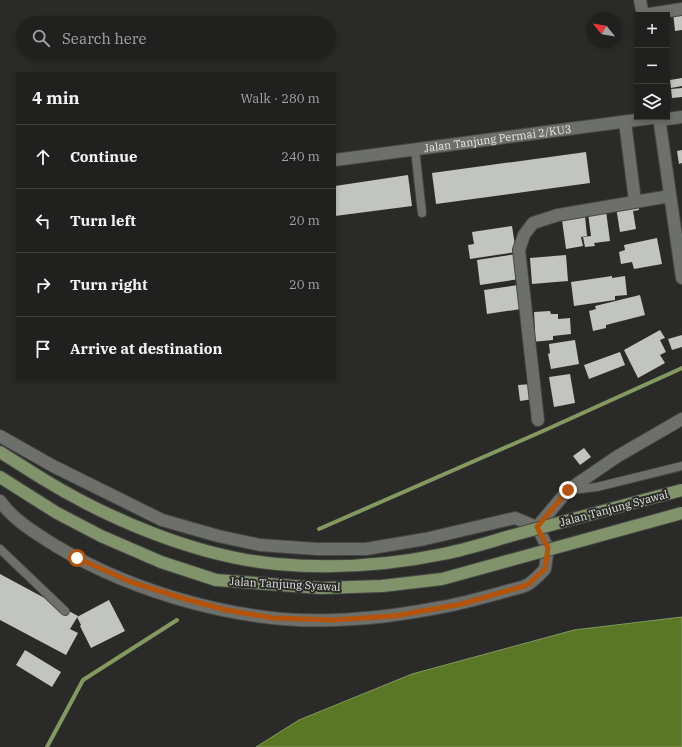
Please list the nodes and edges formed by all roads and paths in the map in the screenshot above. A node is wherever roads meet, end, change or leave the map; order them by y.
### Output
1 (640, 0) edge
2 (682, 9) edge
3 (642, 12) edge
4 (662, 12) edge
5 (670, 118) edge
6 (682, 118) edge
7 (642, 120) edge
8 (660, 120) edge
9 (625, 122) junction
10 (415, 149) junction
11 (336, 160) edge
12 (670, 196) junction
13 (635, 201) junction
14 (677, 211) edge
15 (422, 213) dead end
16 (682, 278) edge
17 (682, 419) edge
18 (538, 420) dead end
19 (0, 436) edge
20 (0, 452) edge
21 (682, 466) edge
22 (0, 477) edge
23 (568, 490) junction
24 (682, 490) edge
25 (0, 501) edge
26 (682, 513) edge
27 (537, 527) junction
28 (0, 549) edge
29 (65, 611) dead end

1 - 3 street
2 - 4 street
5 - 6 street, Jalan Tanjung Permai 2/KU3
7 - 9 street, Jalan Tanjung Permai 2/KU3
8 - 12 street
9 - 10 street, Jalan Tanjung Permai 2/KU3
9 - 13 street
10 - 11 street, Jalan Tanjung Permai 2/KU3
10 - 15 lane
12 - 13 street
12 - 14 street
13 - 18 street
14 - 16 street
17 - 23 street
19 - 27 street
20 - 24 main road, Jalan Tanjung Syawal, bridge
21 - 23 lane
22 - 26 main road, Jalan Tanjung Syawal, bridge
23 - 27 street
25 - 27 street
28 - 29 lane

